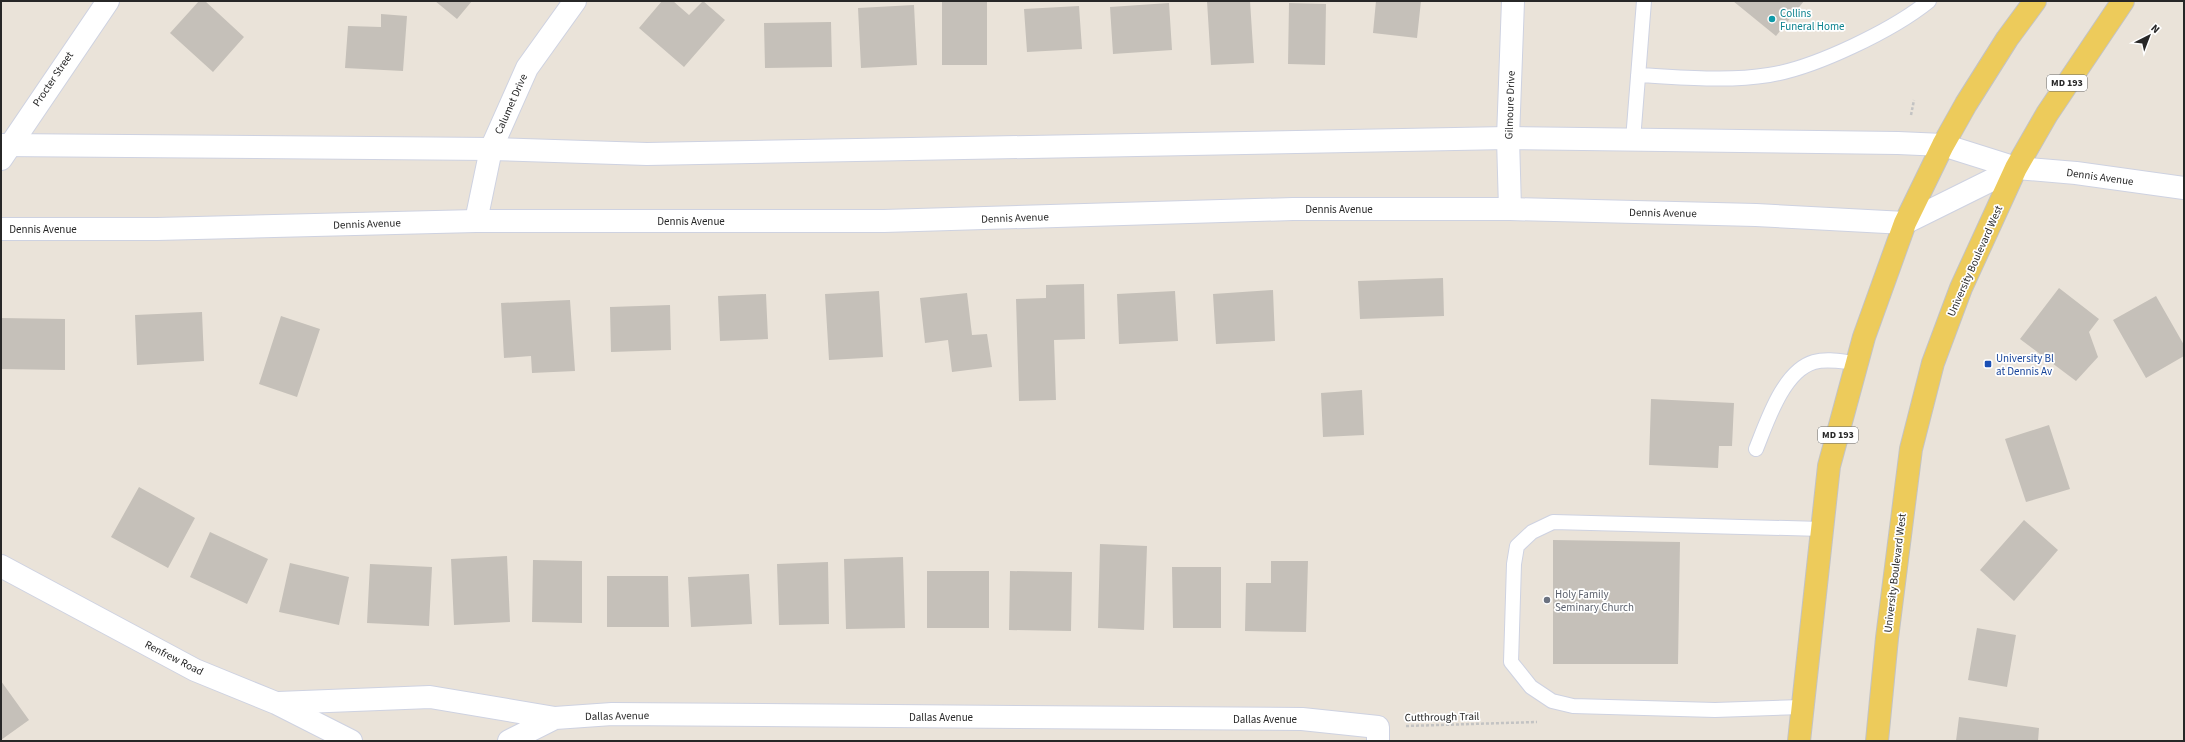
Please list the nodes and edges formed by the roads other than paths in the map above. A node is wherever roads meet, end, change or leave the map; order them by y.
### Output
1 (108, 1) edge
2 (575, 1) edge
3 (1513, 1) edge
4 (1644, 1) edge
5 (1929, 1) edge
6 (2035, 1) edge
7 (2123, 1) edge
8 (1638, 75) junction
9 (1508, 138) junction
10 (1633, 140) junction
11 (1943, 146) junction
12 (491, 149) junction
13 (4, 150) edge
14 (2016, 168) junction
15 (2184, 188) edge
16 (1510, 209) junction
17 (476, 221) junction
18 (1906, 223) junction
19 (1, 229) edge
20 (1857, 363) junction
21 (1756, 449) dead end
22 (1822, 529) junction
23 (2, 569) edge
24 (276, 703) junction
25 (1802, 707) junction
26 (555, 718) junction
27 (1378, 734) edge
28 (352, 741) edge
29 (509, 741) edge
30 (1799, 741) edge
31 (1877, 741) edge

1 - 13 street, Procter Street
2 - 12 street, Calumet Drive
3 - 9 street, Gilmoure Drive
4 - 8 lane
5 - 8 lane
6 - 11 main road, MD 193
7 - 14 main road, University Boulevard West / MD 193
8 - 10 lane
9 - 10 street, Dennis Avenue
9 - 12 street, Dennis Avenue
9 - 16 street, Gilmoure Drive
10 - 11 street, Dennis Avenue
11 - 14 street, Dennis Avenue
11 - 18 main road, MD 193
12 - 13 street, Dennis Avenue
12 - 17 street, Calumet Drive
14 - 15 street, Dennis Avenue
14 - 18 street, Dennis Avenue
14 - 31 main road, University Boulevard West / MD 193
16 - 17 street, Dennis Avenue
16 - 18 street, Dennis Avenue
17 - 19 street, Dennis Avenue
18 - 20 main road, MD 193
20 - 21 lane
20 - 22 main road, MD 193
22 - 25 main road, MD 193
22 - 25 lane
23 - 24 street, Renfrew Road
24 - 26 street
24 - 28 street, Renfrew Road
25 - 30 main road, MD 193
26 - 27 street, Dallas Avenue
26 - 29 street, Dallas Avenue

